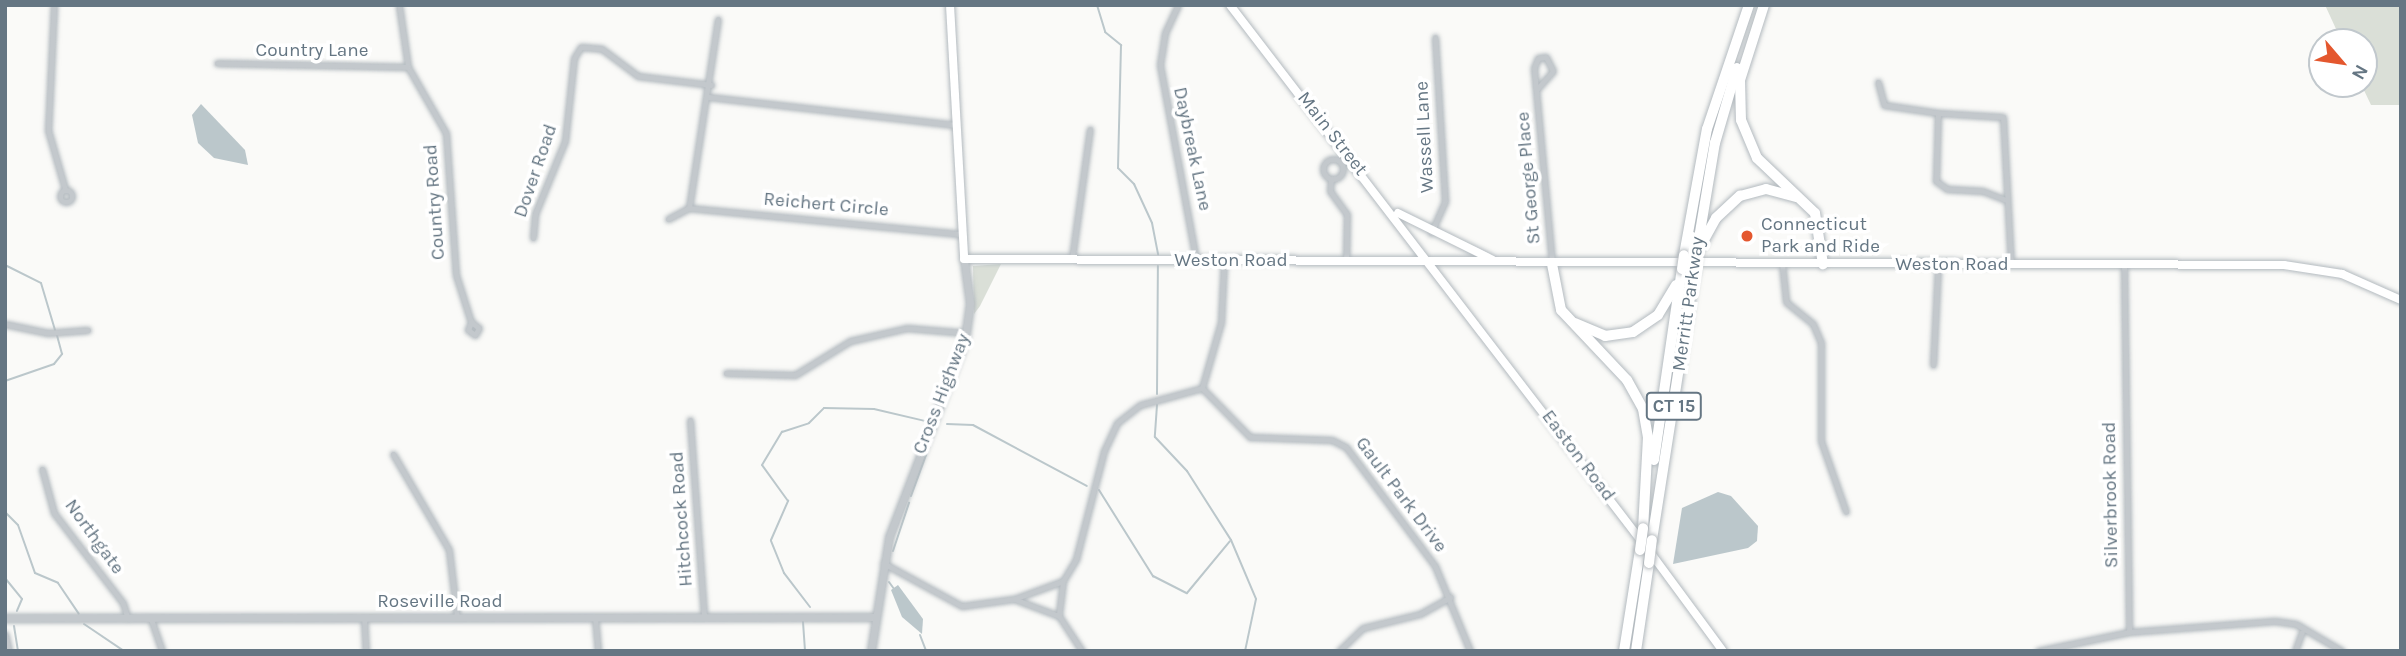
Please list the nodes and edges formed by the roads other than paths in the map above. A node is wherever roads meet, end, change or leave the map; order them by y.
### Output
1 (54, 5) edge
2 (399, 5) edge
3 (950, 5) edge
4 (1178, 5) edge
5 (1230, 5) edge
6 (1749, 5) edge
7 (1763, 5) edge
8 (718, 19) dead end
9 (1435, 37) dead end
10 (217, 63) dead end
11 (408, 67) junction
12 (1878, 82) dead end
13 (711, 85) junction
14 (1537, 89) junction
15 (709, 97) junction
16 (1938, 113) junction
17 (955, 125) junction
18 (1090, 129) dead end
19 (1331, 179) dead end
20 (65, 190) dead end
21 (1802, 199) junction
22 (2006, 201) junction
23 (689, 208) junction
24 (1392, 210) junction
25 (668, 219) dead end
26 (1431, 233) junction
27 (960, 234) junction
28 (533, 238) dead end
29 (1696, 256) junction
30 (1072, 258) junction
31 (964, 259) junction
32 (1196, 260) junction
33 (1224, 260) junction
34 (1497, 261) junction
35 (1346, 262) junction
36 (1432, 263) junction
37 (1782, 263) junction
38 (1552, 264) junction
39 (1824, 264) junction
40 (1938, 265) junction
41 (2011, 265) junction
42 (2124, 265) junction
43 (1682, 269) junction
44 (2401, 300) edge
45 (1561, 310) junction
46 (471, 322) dead end
47 (5, 324) edge
48 (88, 330) dead end
49 (967, 333) junction
50 (1933, 365) dead end
51 (726, 373) dead end
52 (1202, 388) junction
53 (690, 420) dead end
54 (393, 454) dead end
55 (42, 469) dead end
56 (1846, 512) dead end
57 (1643, 528) junction
58 (883, 564) junction
59 (1063, 581) junction
60 (1451, 597) junction
61 (1014, 599) junction
62 (704, 616) junction
63 (1059, 616) junction
64 (457, 617) junction
65 (595, 617) junction
66 (875, 617) junction
67 (5, 618) edge
68 (364, 618) junction
69 (128, 619) junction
70 (150, 619) junction
71 (2129, 632) junction
72 (2302, 632) junction
73 (5, 634) edge
74 (9, 651) edge
75 (162, 651) edge
76 (366, 651) edge
77 (598, 651) edge
78 (871, 651) edge
79 (1082, 651) edge
80 (1339, 651) edge
81 (1469, 651) edge
82 (1624, 651) edge
83 (1636, 651) edge
84 (1723, 651) edge
85 (2038, 651) edge
86 (2295, 651) edge
87 (2342, 651) edge

1 - 20 street
2 - 11 street, Country Road
3 - 17 main road, Cross Highway
4 - 32 street, Daybreak Lane
5 - 24 main road, Main Street
6 - 43 highway, Merritt Parkway / CT 15, bridge
7 - 21 highway
7 - 29 highway, Merritt Parkway / CT 15
8 - 13 street
9 - 26 street, Wassell Lane
10 - 11 street, Country Lane
11 - 46 street, Country Road
12 - 16 street
13 - 15 street
13 - 28 street, Dover Road
14 - 14 street, St George Place
14 - 38 street, St George Place
15 - 17 street
15 - 23 street
16 - 22 street
16 - 22 street
17 - 27 main road, Cross Highway
18 - 30 street
19 - 35 street
21 - 29 highway
21 - 39 highway
22 - 41 street
23 - 25 street
23 - 27 street, Reichert Circle
24 - 26 main road, Weston Road
24 - 36 main road, Main Street
26 - 34 main road, Weston Road
27 - 31 main road, Cross Highway
29 - 83 highway, Merritt Parkway / CT 15, bridge
30 - 31 main road, Weston Road
30 - 32 main road, Weston Road
31 - 49 street, Cross Highway
32 - 33 main road, Weston Road
33 - 35 main road, Weston Road
33 - 52 street
34 - 36 main road, Weston Road
34 - 38 main road, Weston Road
35 - 36 main road, Weston Road
36 - 84 main road, Easton Road
37 - 38 main road, Weston Road
37 - 39 main road, Weston Road
37 - 56 street
38 - 45 highway
39 - 40 main road, Weston Road
40 - 41 main road, Weston Road
40 - 50 street
41 - 42 main road, Weston Road
42 - 44 main road, Weston Road
42 - 71 street, Silverbrook Road
43 - 45 highway
43 - 57 highway, Merritt Parkway / CT 15
45 - 57 highway
47 - 48 street
49 - 51 street
49 - 58 street, Cross Highway
52 - 59 street
52 - 60 street, Gault Park Drive
53 - 62 street, Hitchcock Road
54 - 64 street
55 - 69 street, Northgate
57 - 82 highway, Merritt Parkway / CT 15, bridge
58 - 61 street
58 - 66 street, Cross Highway
59 - 61 street
59 - 63 street
60 - 80 street
60 - 81 street, Gault Park Drive
61 - 63 street
62 - 65 street, Roseville Road
62 - 66 street, Roseville Road
63 - 79 street
64 - 65 street, Roseville Road
64 - 68 street, Roseville Road
65 - 77 street
66 - 78 street, Cross Highway
67 - 69 street, Roseville Road
68 - 70 street, Roseville Road
68 - 76 street
69 - 70 street, Roseville Road
70 - 75 street
71 - 72 street
71 - 85 street
72 - 86 street
72 - 87 street
73 - 74 street

